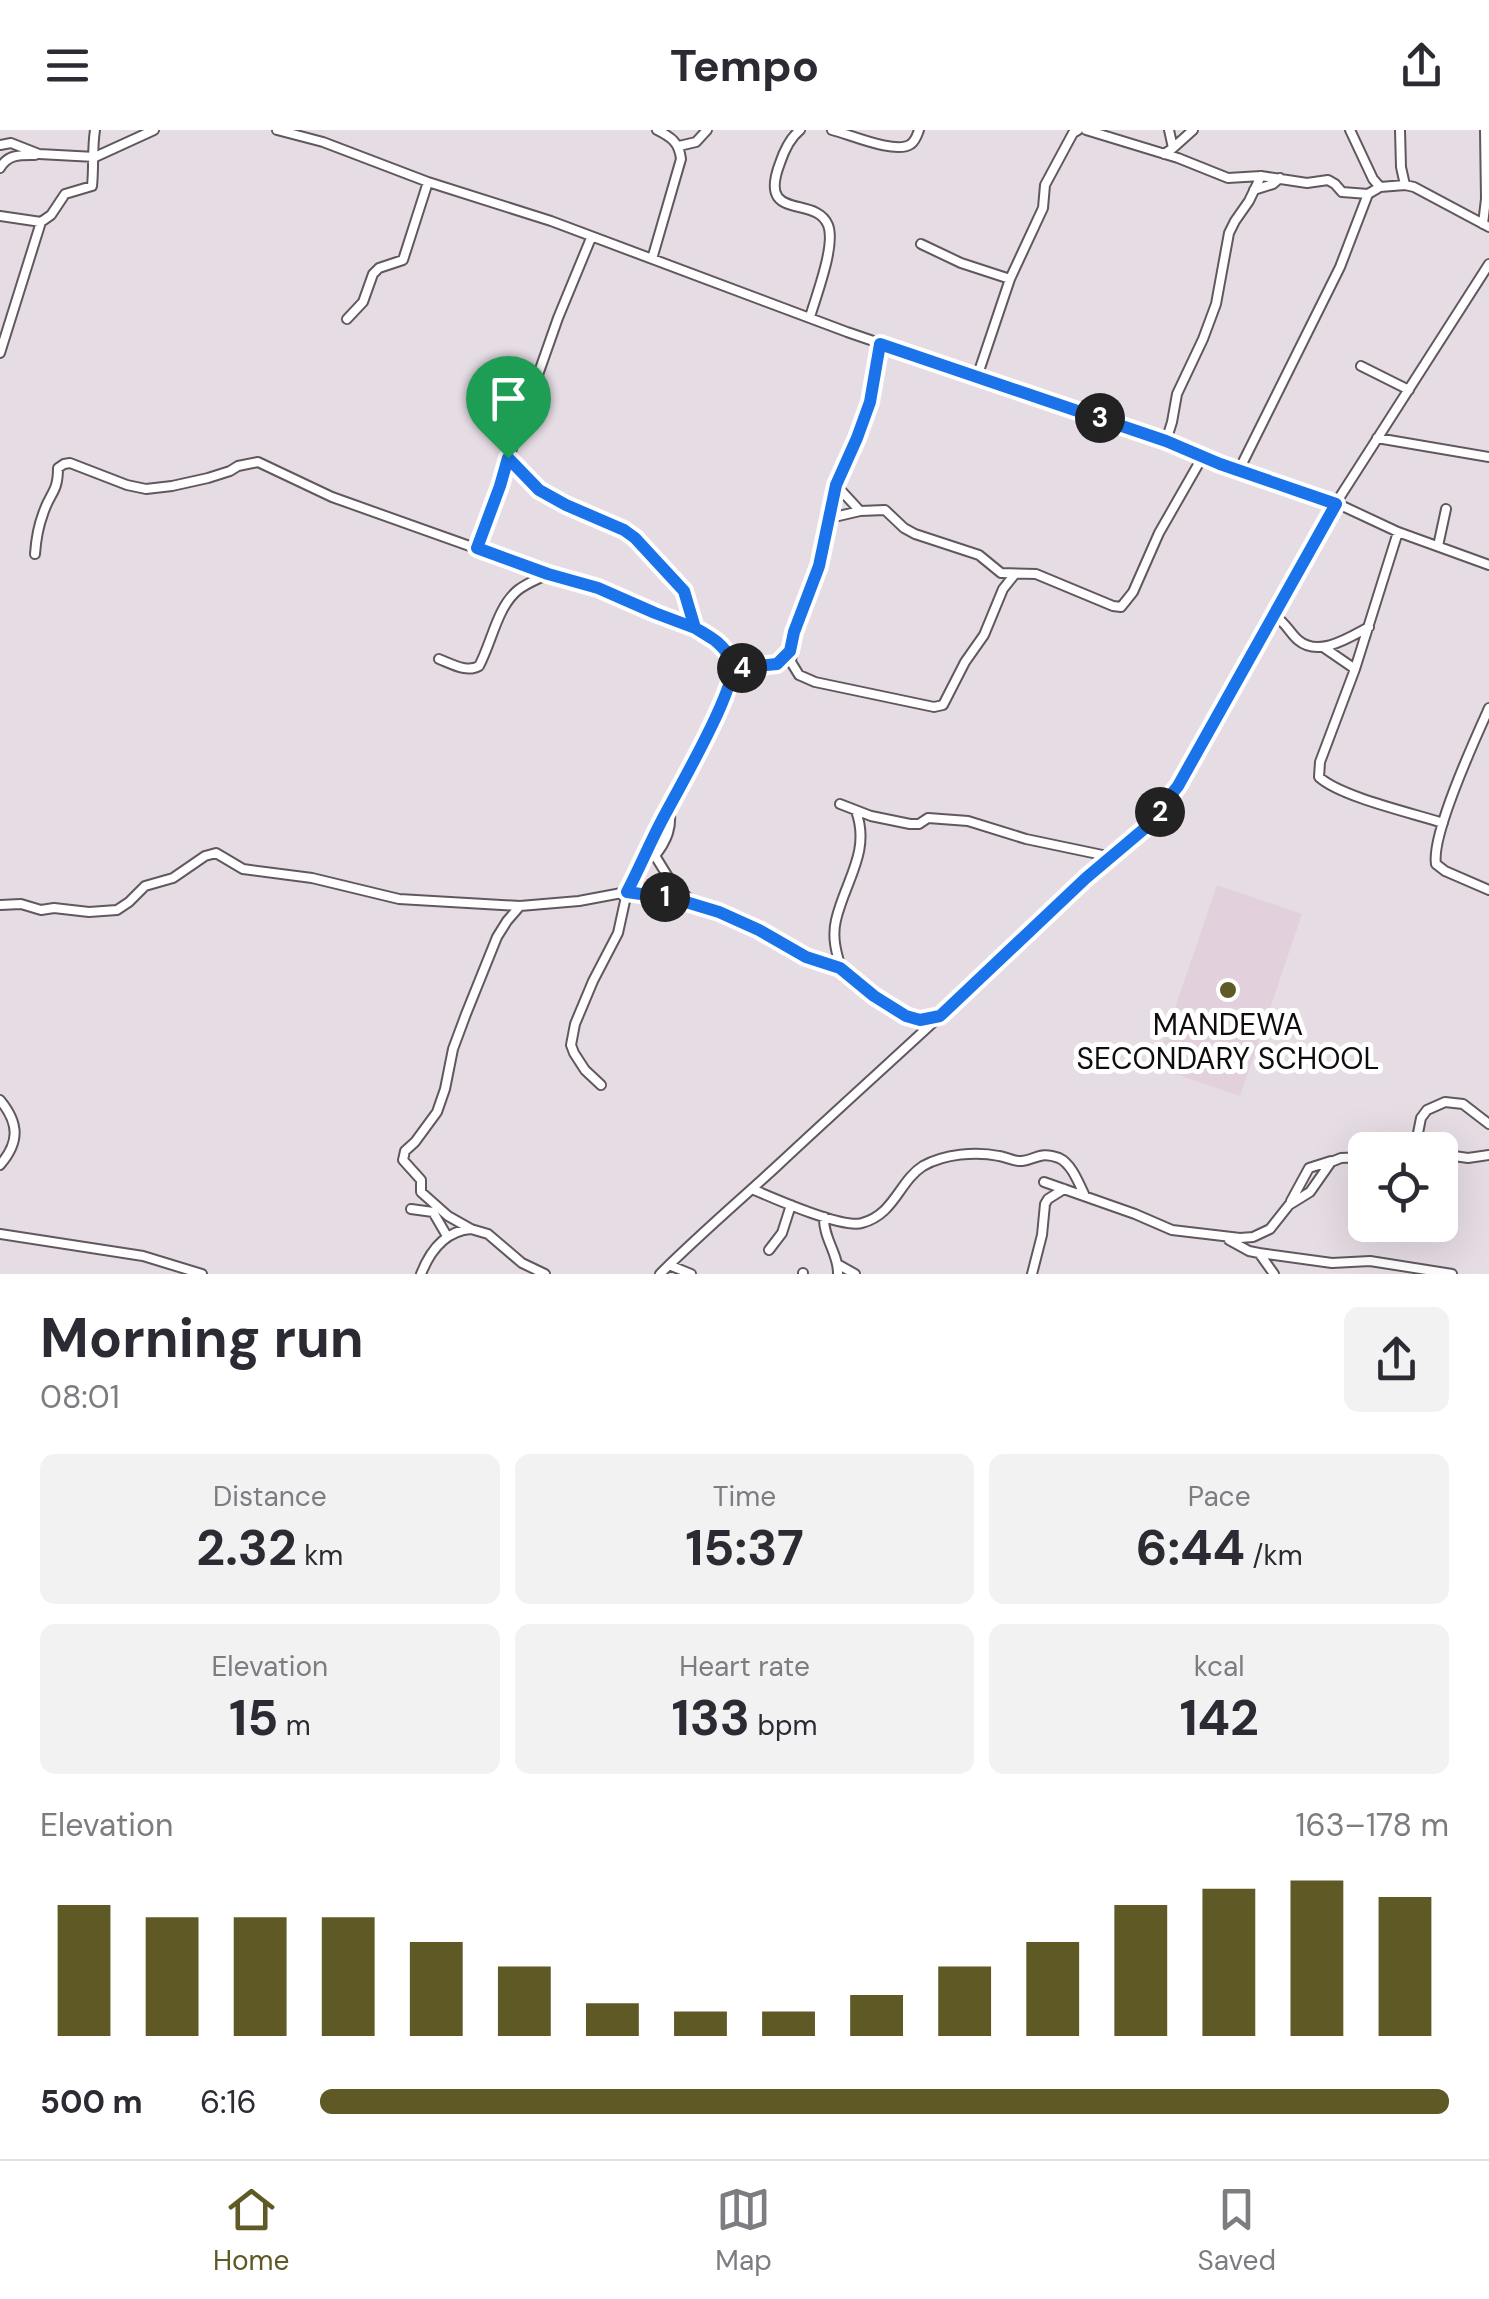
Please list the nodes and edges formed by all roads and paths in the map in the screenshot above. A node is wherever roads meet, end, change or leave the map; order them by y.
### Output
1 (94, 130) edge
2 (154, 130) edge
3 (277, 130) edge
4 (656, 130) edge
5 (706, 130) edge
6 (800, 130) edge
7 (832, 130) edge
8 (920, 130) edge
9 (1077, 130) edge
10 (1086, 130) edge
11 (1169, 130) edge
12 (1192, 130) edge
13 (1350, 130) edge
14 (1400, 130) edge
15 (1485, 130) edge
16 (0, 144) edge
17 (1487, 144) edge
18 (679, 146) junction
19 (1169, 151) junction
20 (39, 154) junction
21 (95, 157) junction
22 (0, 168) edge
23 (1261, 176) junction
24 (1280, 178) junction
25 (428, 182) junction
26 (1405, 184) junction
27 (1380, 187) junction
28 (1254, 190) junction
29 (1368, 194) junction
30 (0, 216) edge
31 (41, 222) junction
32 (1486, 226) edge
33 (591, 238) junction
34 (921, 244) dead end
35 (652, 259) junction
36 (1489, 264) edge
37 (1010, 279) junction
38 (810, 317) junction
39 (347, 319) dead end
40 (880, 344) junction
41 (0, 353) edge
42 (1360, 366) dead end
43 (977, 377) junction
44 (1409, 390) junction
45 (1377, 438) junction
46 (1166, 441) junction
47 (1202, 456) junction
48 (1489, 457) edge
49 (508, 458) junction
50 (1239, 470) junction
51 (836, 485) junction
52 (1336, 504) junction
53 (1446, 509) dead end
54 (860, 511) junction
55 (830, 518) junction
56 (1398, 532) junction
57 (1438, 546) junction
58 (477, 548) junction
59 (36, 554) dead end
60 (1489, 565) edge
61 (548, 574) junction
62 (1016, 574) junction
63 (1275, 616) junction
64 (1369, 627) junction
65 (695, 628) junction
66 (1323, 647) junction
67 (790, 651) junction
68 (439, 659) dead end
69 (732, 664) junction
70 (1356, 668) junction
71 (1489, 708) edge
72 (840, 804) dead end
73 (669, 806) junction
74 (856, 811) junction
75 (1443, 823) junction
76 (648, 846) junction
77 (654, 857) junction
78 (1112, 857) junction
79 (1489, 890) edge
80 (627, 892) junction
81 (695, 904) junction
82 (0, 905) edge
83 (520, 906) junction
84 (840, 968) junction
85 (940, 1016) junction
86 (600, 1084) dead end
87 (0, 1100) edge
88 (1489, 1124) edge
89 (1419, 1132) edge
90 (1489, 1155) edge
91 (1458, 1158) edge
92 (1348, 1159) edge
93 (1336, 1160) junction
94 (0, 1165) edge
95 (1044, 1182) dead end
96 (752, 1189) junction
97 (1064, 1189) junction
98 (1085, 1196) junction
99 (792, 1205) junction
100 (1288, 1205) junction
101 (411, 1209) dead end
102 (824, 1216) junction
103 (471, 1230) junction
104 (0, 1234) edge
105 (447, 1236) junction
106 (1224, 1238) junction
107 (769, 1250) dead end
108 (1259, 1253) junction
109 (669, 1265) junction
110 (839, 1269) edge
111 (175, 1270) edge
112 (202, 1274) edge
113 (421, 1274) edge
114 (545, 1274) edge
115 (660, 1274) edge
116 (691, 1274) edge
117 (855, 1274) edge
118 (1032, 1274) edge
119 (1274, 1274) edge
120 (1452, 1274) edge

1 - 21 street
2 - 21 street
3 - 25 street
4 - 18 street
5 - 18 street
6 - 38 street
7 - 8 street
9 - 37 street
10 - 19 street
11 - 19 street
12 - 19 street
13 - 27 street
14 - 26 street
15 - 17 street
16 - 20 street
17 - 32 street
18 - 35 street
19 - 23 street
20 - 21 street
20 - 22 street
21 - 31 street
23 - 24 street
23 - 28 street
24 - 28 street
24 - 29 street
25 - 33 street
25 - 39 street
26 - 27 street
26 - 32 street
27 - 29 street
28 - 46 street
29 - 50 street
30 - 31 street
31 - 41 street
33 - 35 street
33 - 49 street
34 - 37 street
35 - 38 street
36 - 44 street
37 - 43 street
38 - 40 street
40 - 43 street
40 - 51 street
42 - 44 street
43 - 46 street
44 - 45 street
45 - 48 street
45 - 52 street
46 - 47 street
47 - 50 street
47 - 62 street
49 - 58 street
49 - 65 street
50 - 52 street
51 - 54 street
51 - 55 street
52 - 56 street
52 - 63 street
53 - 57 street
54 - 55 street
54 - 62 street
55 - 67 street
56 - 57 street
56 - 64 street
57 - 60 street
58 - 59 street
58 - 61 street
61 - 65 street
61 - 68 street
62 - 67 street
63 - 66 street
63 - 78 street
64 - 66 street
64 - 70 street
65 - 69 street
66 - 70 street
67 - 69 street
69 - 73 street
70 - 75 street
71 - 75 street
72 - 74 street
73 - 76 street
73 - 77 street
74 - 78 street
74 - 84 street
75 - 79 street
76 - 77 street
76 - 80 street
77 - 81 street
78 - 85 street
80 - 81 street
80 - 83 street
80 - 86 street
81 - 84 street
82 - 83 street
83 - 103 street
84 - 85 street
85 - 96 street
87 - 94 street
88 - 89 street
90 - 91 street
92 - 93 street
93 - 100 street
93 - 100 street
95 - 97 street
96 - 99 street
96 - 109 street
97 - 98 street
97 - 118 street
98 - 102 street
98 - 106 street
99 - 102 street
99 - 107 street
100 - 106 street
101 - 105 street
102 - 110 street
103 - 105 street
103 - 114 street
104 - 111 street
105 - 113 street
106 - 108 street
108 - 119 street
108 - 120 street
109 - 115 street
109 - 116 street
110 - 117 street
111 - 112 street

